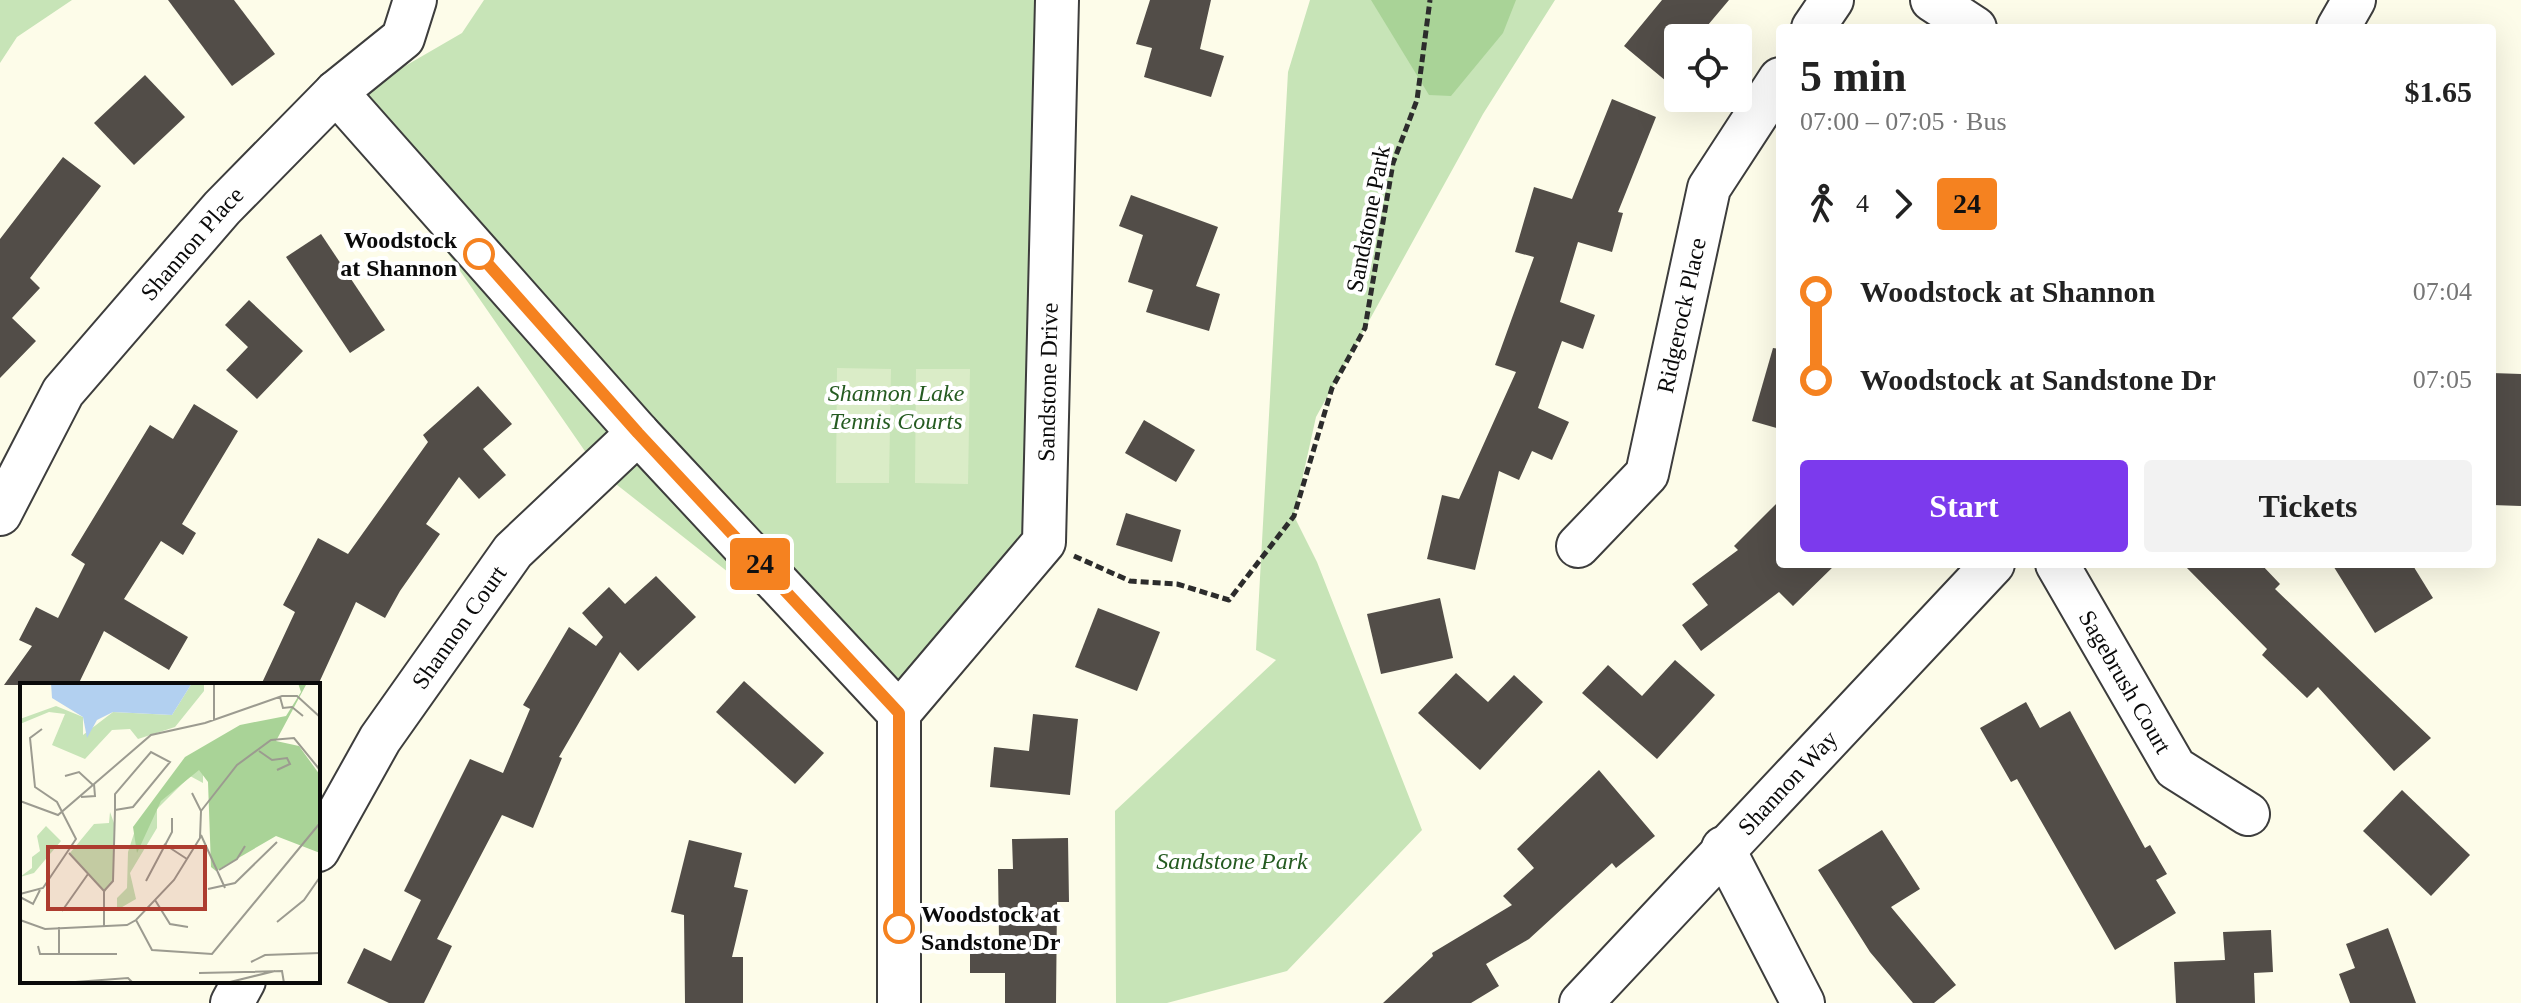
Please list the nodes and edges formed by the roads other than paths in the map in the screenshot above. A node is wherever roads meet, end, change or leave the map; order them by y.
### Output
1 (415, 0) edge
2 (1057, 0) edge
3 (1832, 0) edge
4 (1932, 0) edge
5 (2354, 0) edge
6 (1816, 24) edge
7 (1969, 24) edge
8 (2340, 24) edge
9 (1776, 85) edge
10 (336, 92) junction
11 (638, 433) junction
12 (0, 514) edge
13 (1578, 546) dead end
14 (1989, 568) edge
15 (2059, 568) edge
16 (899, 713) junction
17 (2248, 814) dead end
18 (320, 846) edge
19 (1723, 848) junction
20 (243, 983) edge
21 (232, 1003) edge
22 (899, 1003) edge
23 (1581, 1003) edge
24 (1803, 1003) edge

1 - 10 street, Shannon Place
2 - 16 street, Sandstone Drive
3 - 6 street
4 - 7 street
5 - 8 street
9 - 13 street, Ridgerock Place
10 - 11 street
10 - 12 street, Shannon Place
11 - 16 street
11 - 18 street, Shannon Court
14 - 19 street, Shannon Way
15 - 17 street, Sagebrush Court
16 - 22 street
19 - 23 street, Shannon Way
19 - 24 street
20 - 21 street

